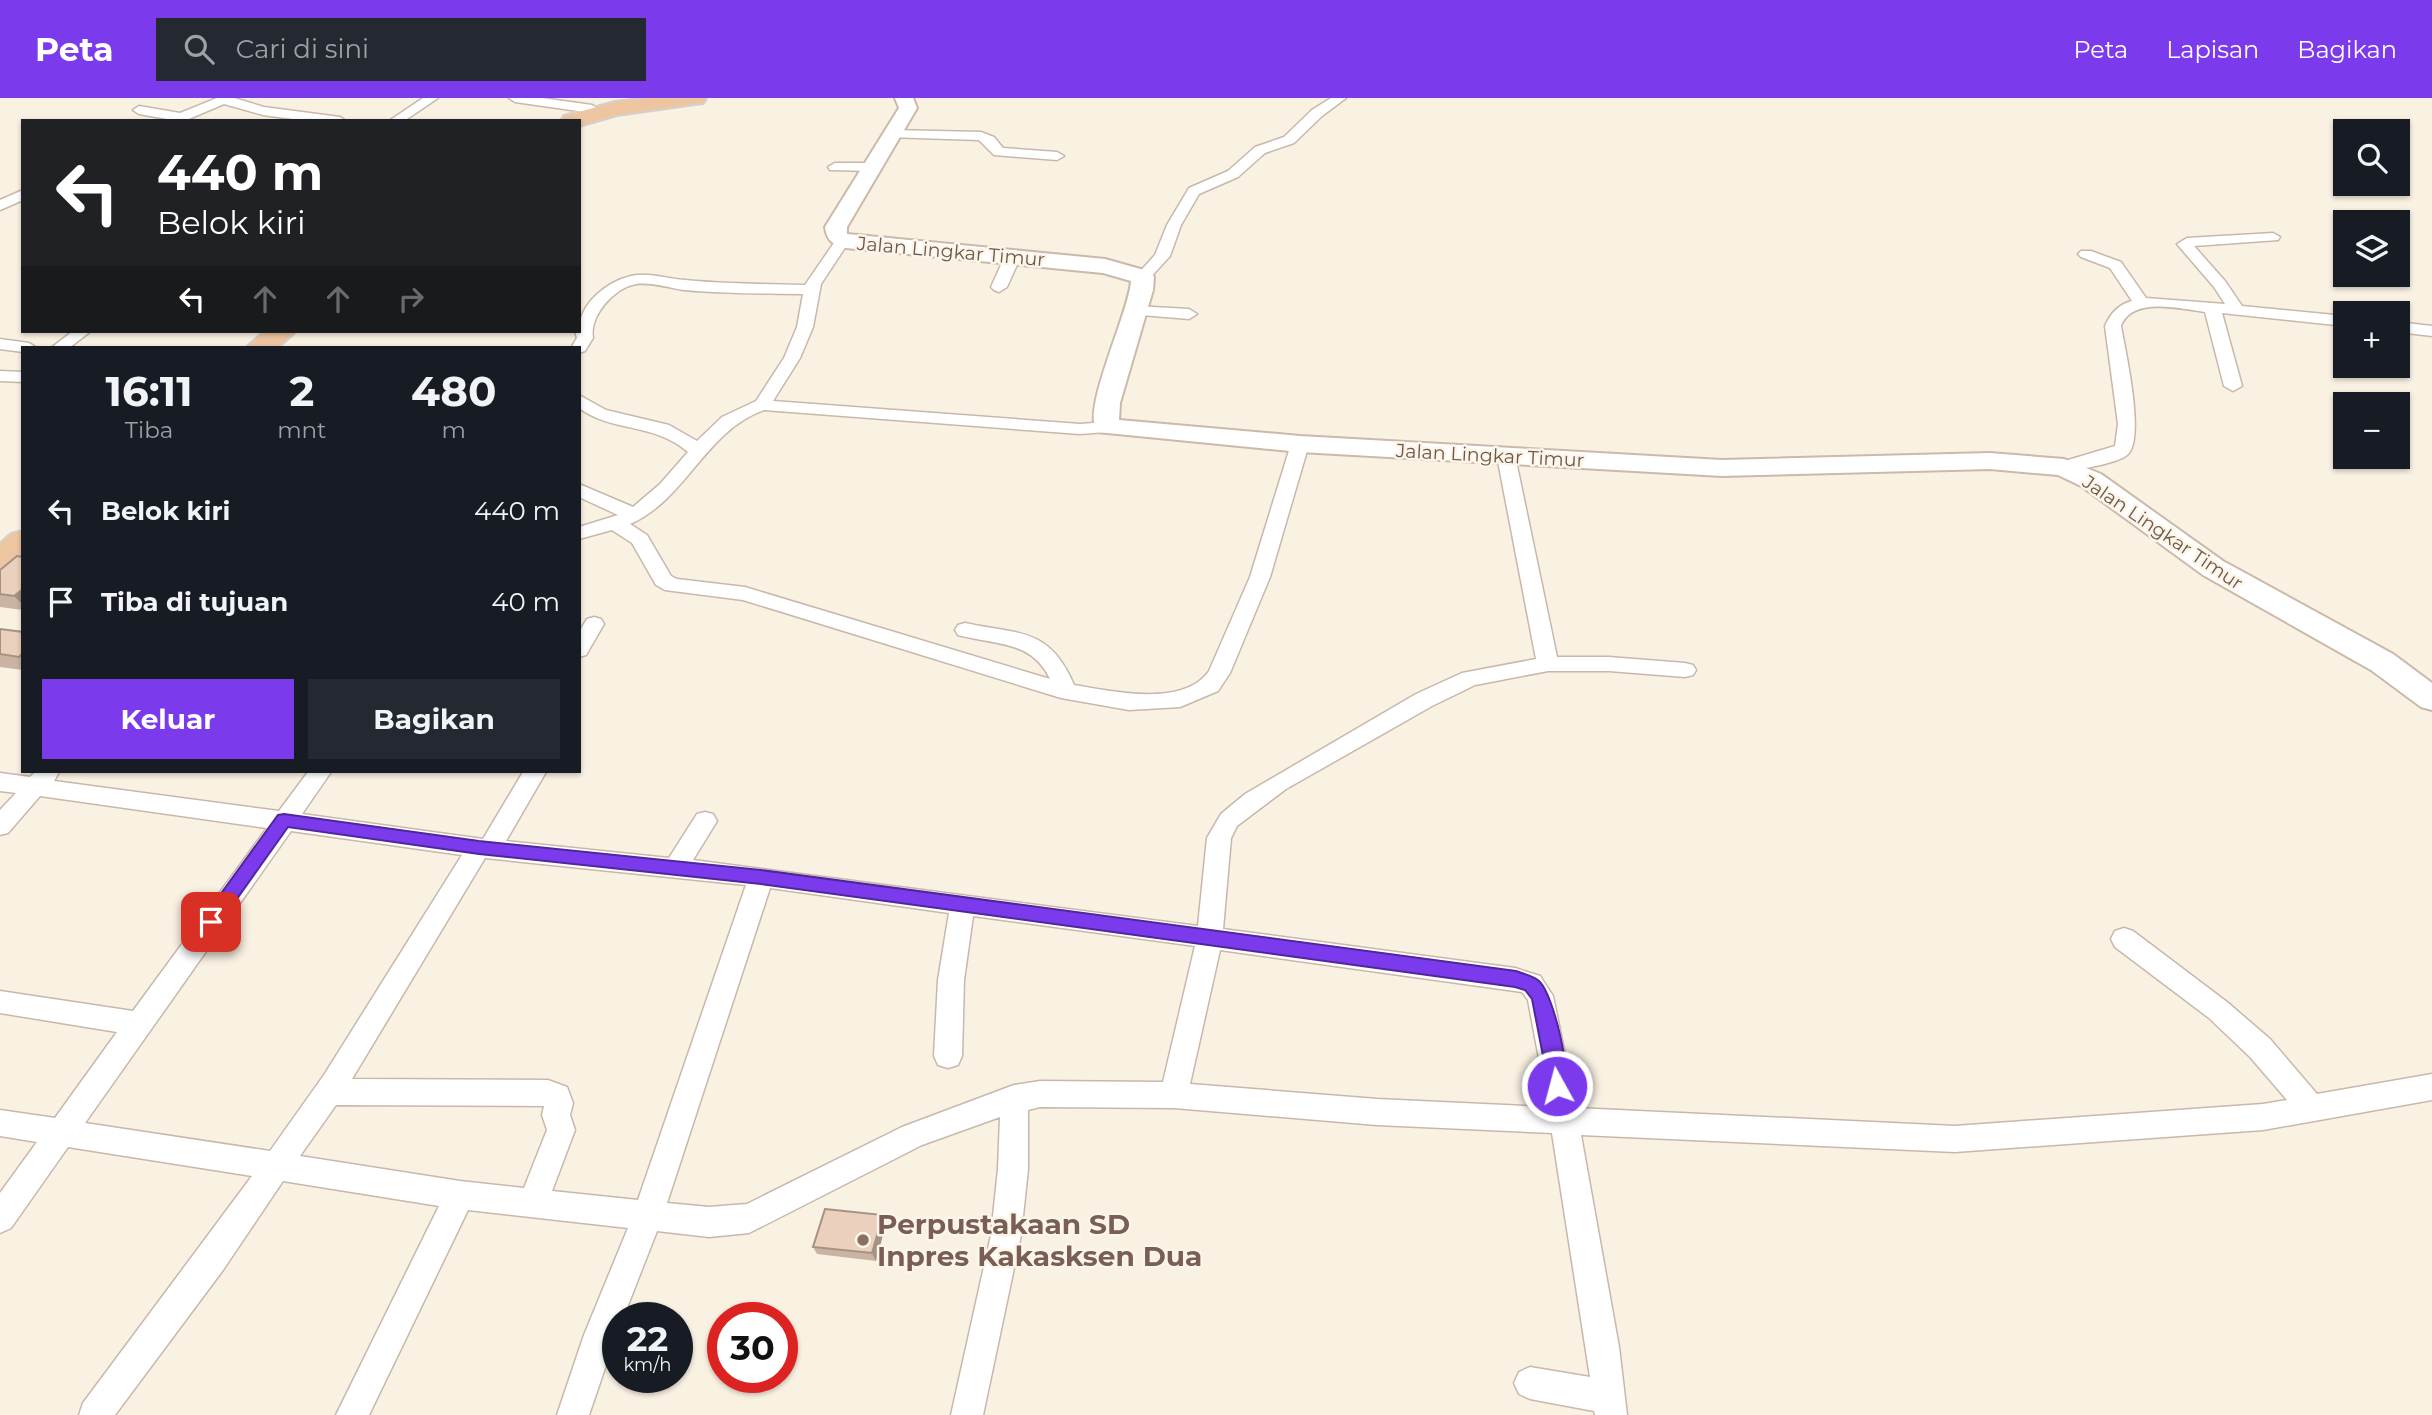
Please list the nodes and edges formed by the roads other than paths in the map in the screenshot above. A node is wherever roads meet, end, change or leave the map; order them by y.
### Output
1 (432, 98) edge
2 (514, 98) edge
3 (608, 98) edge
4 (695, 98) edge
5 (904, 98) edge
6 (1340, 98) edge
7 (226, 99) edge
8 (139, 110) dead end
9 (582, 115) edge
10 (176, 119) edge
11 (325, 119) edge
12 (398, 119) edge
13 (892, 134) junction
14 (1057, 156) dead end
15 (835, 167) dead end
16 (872, 167) junction
17 (21, 196) edge
18 (0, 206) edge
19 (2273, 237) dead end
20 (843, 240) junction
21 (2086, 254) dead end
22 (1013, 257) junction
23 (1143, 277) junction
24 (999, 287) dead end
25 (812, 290) junction
26 (2141, 303) junction
27 (2212, 307) junction
28 (2235, 309) junction
29 (1135, 312) junction
30 (1189, 314) dead end
31 (2333, 320) edge
32 (2410, 328) edge
33 (2432, 331) edge
34 (52, 333) edge
35 (80, 333) edge
36 (279, 333) edge
37 (35, 346) edge
38 (62, 346) edge
39 (263, 346) edge
40 (580, 346) edge
41 (3, 347) edge
42 (21, 348) edge
43 (0, 376) edge
44 (21, 377) edge
45 (2233, 386) dead end
46 (581, 401) edge
47 (762, 405) junction
48 (1106, 426) junction
49 (1300, 444) junction
50 (697, 451) junction
51 (1506, 456) junction
52 (2064, 467) junction
53 (581, 491) edge
54 (626, 519) junction
55 (581, 532) edge
56 (594, 624) dead end
57 (965, 630) dead end
58 (581, 647) edge
59 (1548, 664) junction
60 (1685, 670) dead end
61 (1066, 691) junction
62 (2432, 699) edge
63 (319, 773) edge
64 (534, 773) edge
65 (41, 779) edge
66 (0, 782) edge
67 (284, 820) junction
68 (705, 821) dead end
69 (0, 826) edge
70 (485, 848) junction
71 (677, 867) junction
72 (761, 877) junction
73 (963, 904) junction
74 (1210, 937) junction
75 (2124, 939) dead end
76 (0, 1002) edge
77 (139, 1024) junction
78 (948, 1056) dead end
79 (2432, 1087) edge
80 (328, 1092) junction
81 (1174, 1095) junction
82 (1014, 1098) junction
83 (2313, 1110) junction
84 (1563, 1122) junction
85 (0, 1123) edge
86 (60, 1133) junction
87 (275, 1167) junction
88 (460, 1195) junction
89 (533, 1203) junction
90 (648, 1215) junction
91 (0, 1218) edge
92 (1530, 1383) dead end
93 (1610, 1406) edge
94 (95, 1415) edge
95 (352, 1415) edge
96 (573, 1415) edge
97 (967, 1415) edge

1 - 12 street
2 - 9 street
3 - 9 street
4 - 9 highway
5 - 13 main road, Jalan Lingkar Timur
6 - 23 street
7 - 10 street
7 - 11 street
8 - 10 street
13 - 14 street
13 - 16 main road, Jalan Lingkar Timur
15 - 16 street
16 - 20 main road, Jalan Lingkar Timur
17 - 18 street
19 - 28 street
20 - 22 main road, Jalan Lingkar Timur
20 - 25 street
21 - 26 street
22 - 23 main road, Jalan Lingkar Timur
22 - 24 street
23 - 29 main road
25 - 40 street
25 - 47 street
26 - 27 street
26 - 52 street
27 - 28 street
27 - 45 street
28 - 31 street
29 - 30 street
29 - 48 main road
32 - 33 street
34 - 37 street
35 - 38 street
36 - 39 highway
41 - 42 street
43 - 44 street
46 - 50 street
47 - 48 street
47 - 50 street
48 - 49 main road, Jalan Lingkar Timur
49 - 51 main road, Jalan Lingkar Timur
49 - 61 street
50 - 54 street
51 - 52 main road, Jalan Lingkar Timur
51 - 59 street
52 - 62 main road, Jalan Lingkar Timur
53 - 54 street
54 - 55 street
54 - 61 street
56 - 58 street
57 - 61 street
59 - 60 street
59 - 74 street
63 - 67 street
64 - 70 street
65 - 66 street
65 - 67 street
65 - 69 street
67 - 70 street
67 - 77 street
68 - 71 street
70 - 71 street
70 - 80 street
71 - 72 street
72 - 73 street
72 - 90 street
73 - 74 street
73 - 78 street
74 - 81 street
74 - 84 street
75 - 83 street
76 - 77 street
77 - 86 street
79 - 83 street
80 - 87 street
80 - 89 street
81 - 82 street
81 - 84 street
82 - 90 street
82 - 97 street
83 - 84 street
84 - 93 street
85 - 86 street
86 - 87 street
86 - 91 street
87 - 88 street
87 - 94 street
88 - 89 street
88 - 95 street
89 - 90 street
90 - 96 street
92 - 93 street

